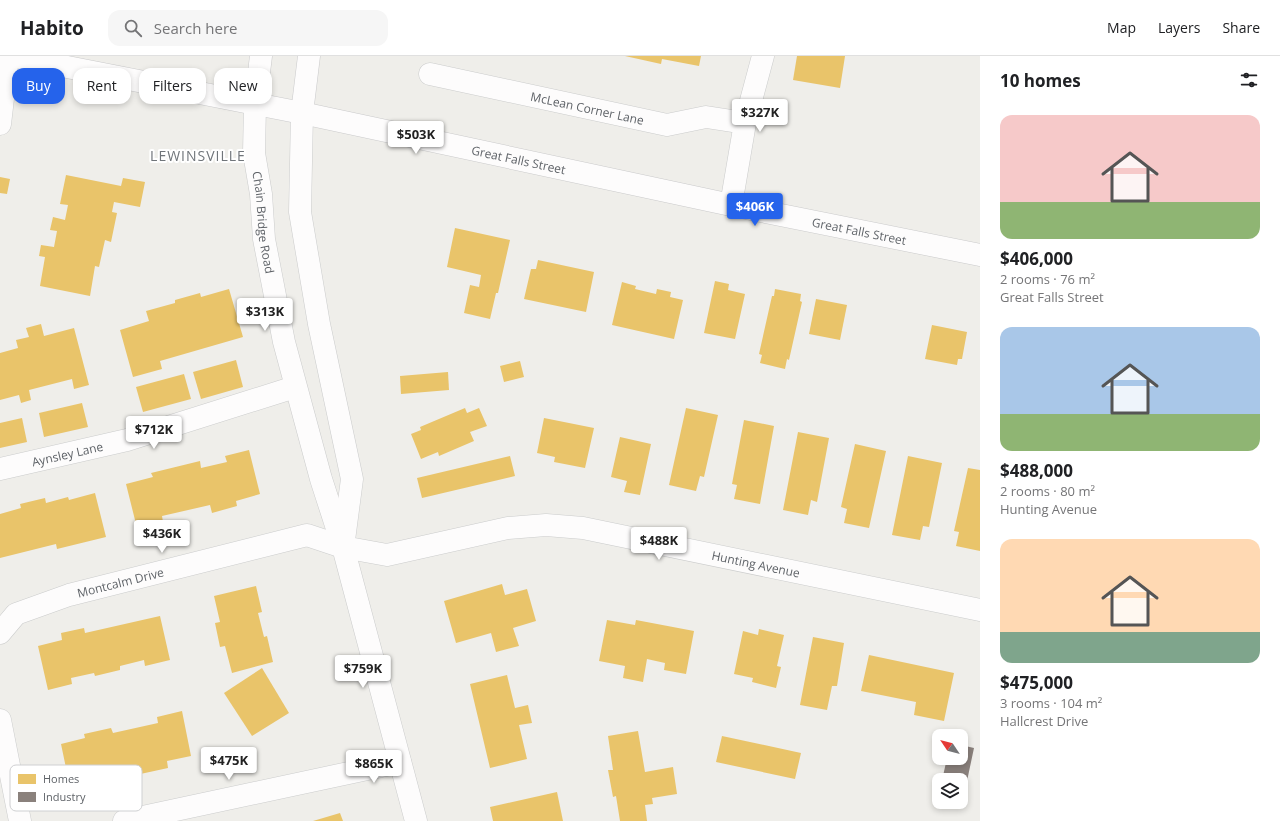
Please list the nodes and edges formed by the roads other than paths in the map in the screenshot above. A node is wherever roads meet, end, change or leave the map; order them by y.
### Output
1 (9, 56) edge
2 (261, 56) edge
3 (309, 56) edge
4 (763, 56) edge
5 (430, 74) dead end
6 (255, 105) junction
7 (302, 114) junction
8 (745, 123) junction
9 (0, 124) edge
10 (731, 205) junction
11 (979, 252) edge
12 (295, 387) junction
13 (0, 469) edge
14 (343, 547) junction
15 (980, 610) edge
16 (0, 633) edge
17 (0, 720) edge
18 (400, 762) junction
19 (10, 770) edge
20 (18, 811) edge
21 (20, 821) edge
22 (124, 821) edge
23 (416, 821) edge

1 - 6 street, Great Falls Street
1 - 9 street
2 - 6 street, Chain Bridge Road
3 - 7 street, Chain Bridge Road
4 - 8 street
5 - 8 street, McLean Corner Lane
6 - 7 street, Great Falls Street
6 - 12 street, Chain Bridge Road
7 - 10 street, Great Falls Street
7 - 14 street, Chain Bridge Road
8 - 10 street
10 - 11 street, Great Falls Street
12 - 13 street, Aynsley Lane
12 - 14 street, Chain Bridge Road
14 - 15 street, Hunting Avenue
14 - 16 street, Montcalm Drive
14 - 18 street, Chain Bridge Road
17 - 19 street
18 - 22 street
18 - 23 street, Chain Bridge Road
20 - 21 street

